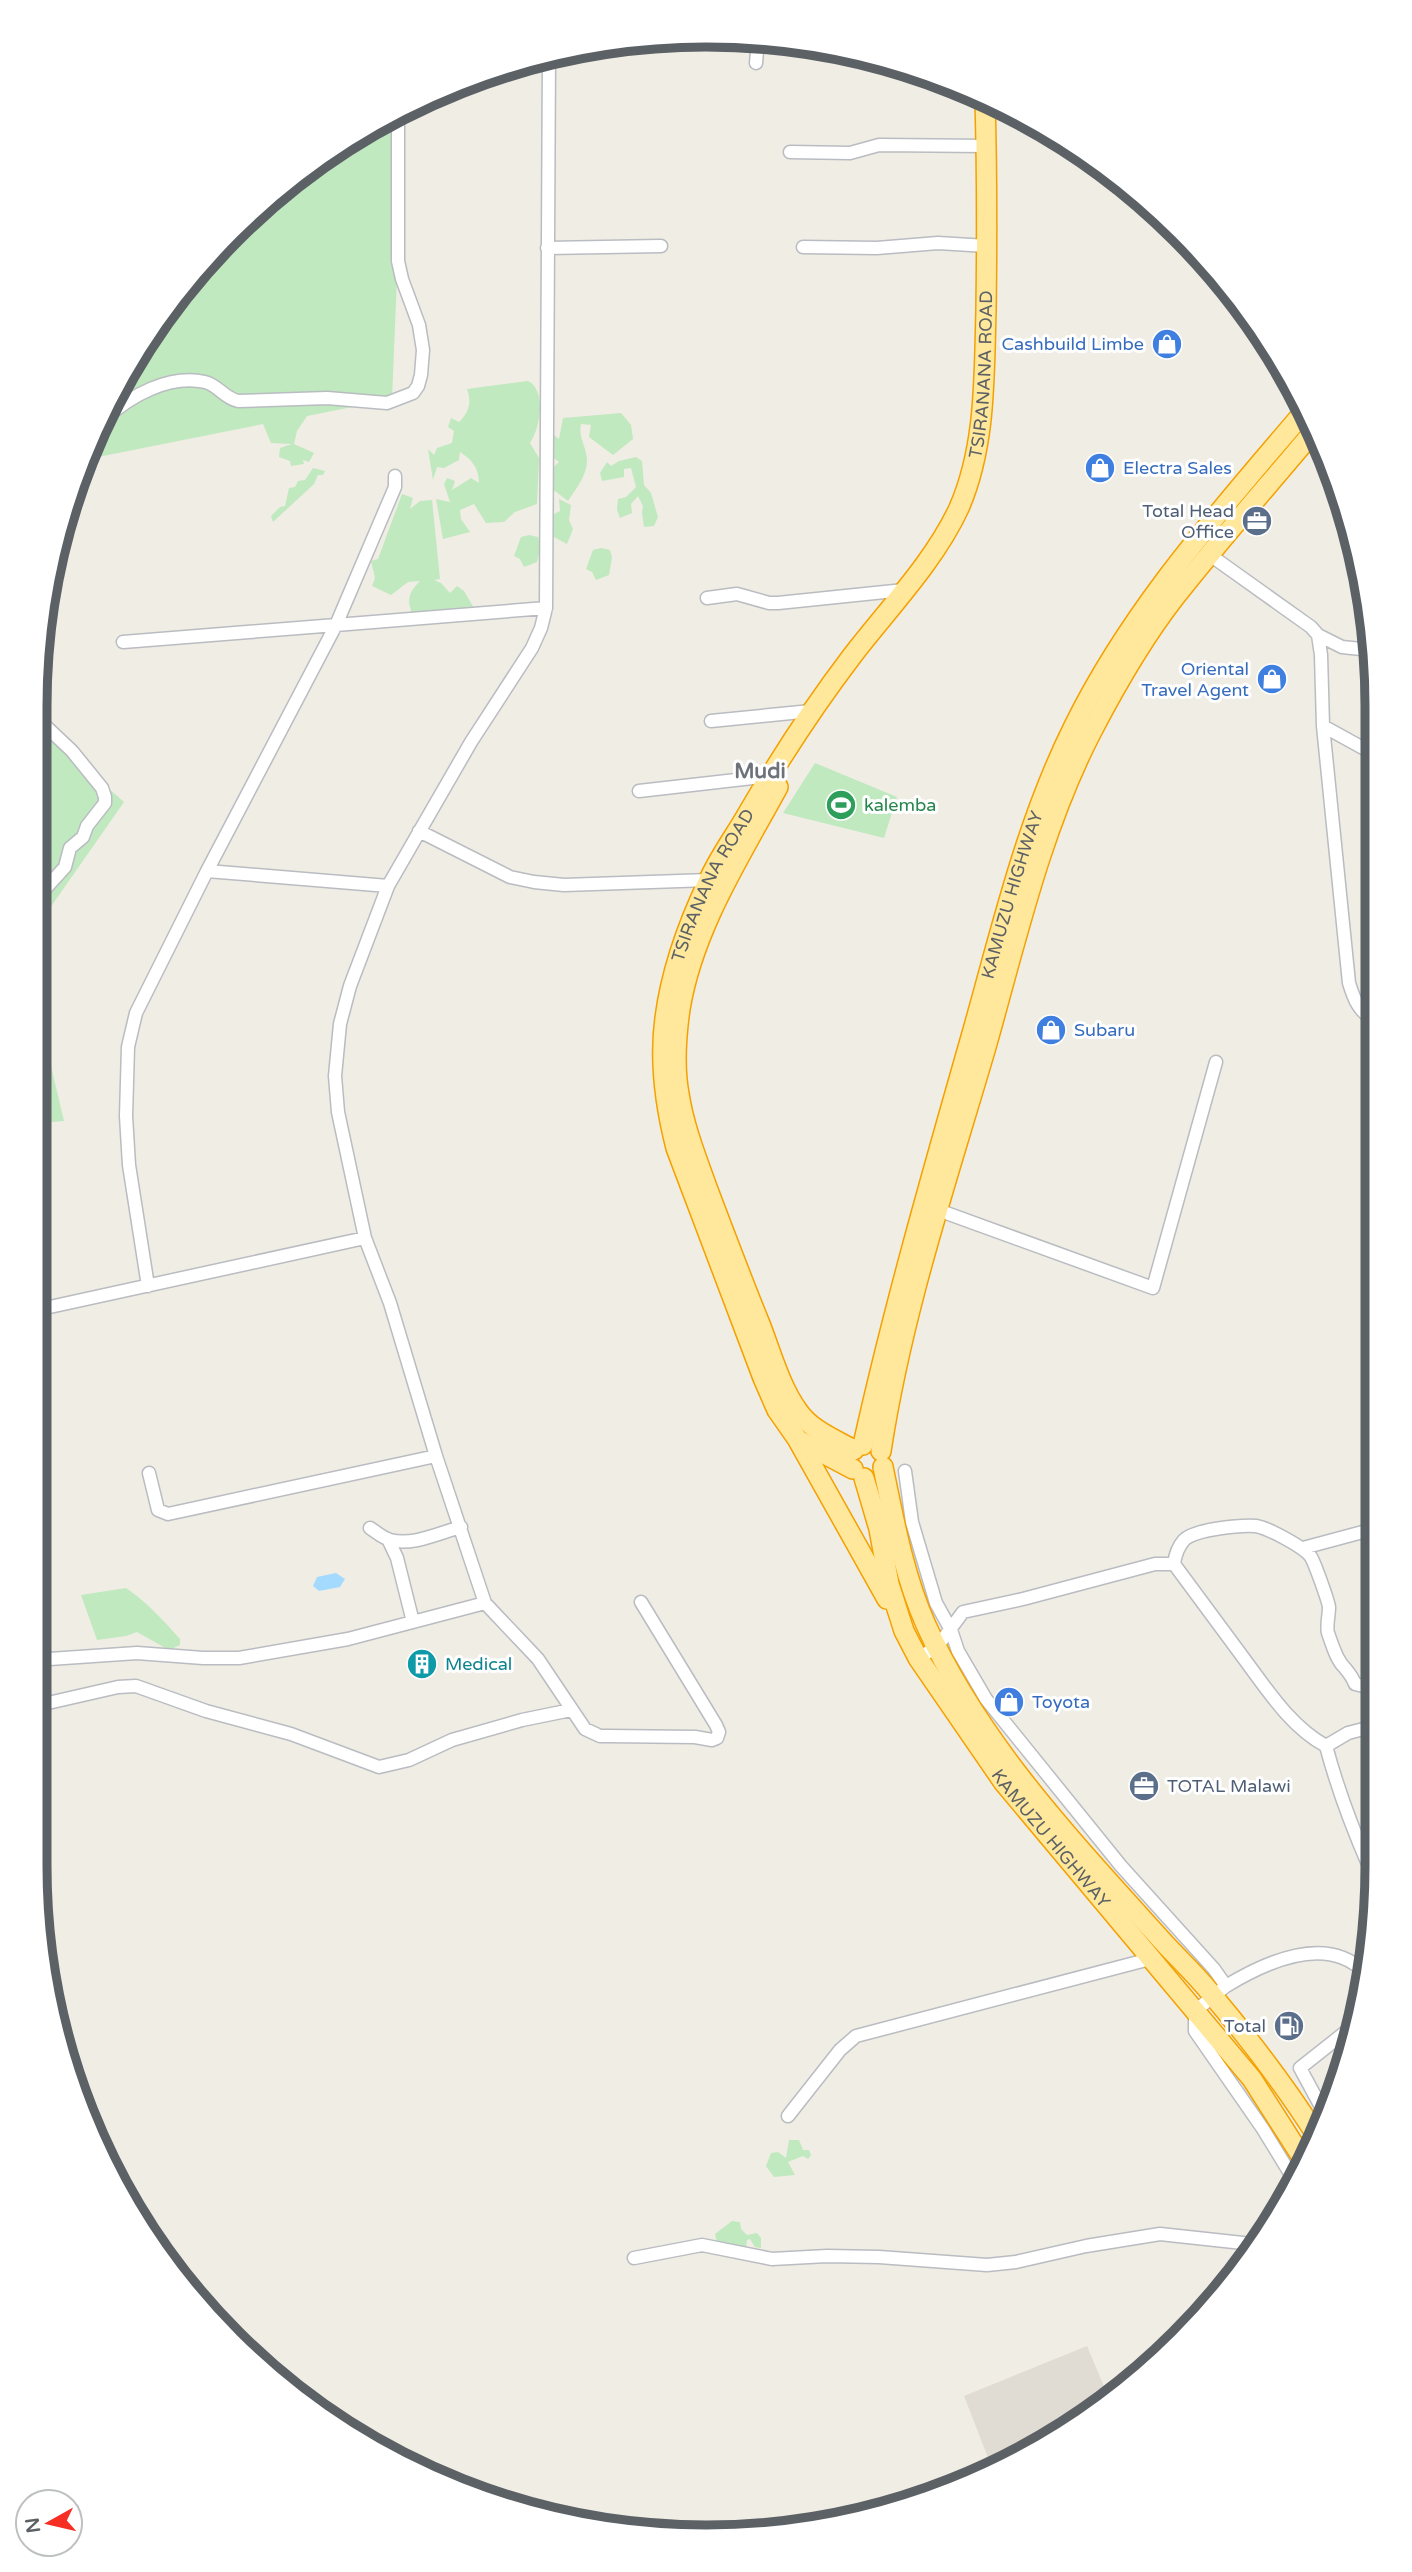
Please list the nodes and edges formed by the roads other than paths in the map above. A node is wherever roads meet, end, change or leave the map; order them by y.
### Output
1 (757, 50) edge
2 (756, 63) dead end
3 (549, 67) edge
4 (985, 110) edge
5 (998, 116) edge
6 (398, 124) edge
7 (986, 146) junction
8 (789, 152) dead end
9 (661, 246) dead end
10 (987, 246) junction
11 (547, 247) junction
12 (803, 247) dead end
13 (120, 406) edge
14 (1299, 418) edge
15 (1308, 438) edge
16 (395, 476) dead end
17 (1210, 555) junction
18 (904, 590) junction
19 (707, 598) dead end
20 (546, 608) junction
21 (336, 625) junction
22 (1318, 635) junction
23 (122, 642) dead end
24 (1362, 650) edge
25 (811, 712) junction
26 (711, 721) dead end
27 (1323, 726) junction
28 (47, 727) edge
29 (1365, 749) edge
30 (770, 776) junction
31 (639, 791) dead end
32 (419, 831) junction
33 (207, 871) junction
34 (717, 882) junction
35 (388, 886) junction
36 (47, 887) edge
37 (1365, 1015) edge
38 (1216, 1062) dead end
39 (938, 1210) junction
40 (365, 1238) junction
41 (148, 1286) junction
42 (47, 1308) edge
43 (798, 1440) junction
44 (436, 1456) junction
45 (866, 1460) junction
46 (905, 1471) dead end
47 (149, 1474) dead end
48 (461, 1527) junction
49 (370, 1528) dead end
50 (1365, 1531) edge
51 (388, 1539) junction
52 (1303, 1548) junction
53 (1174, 1564) junction
54 (641, 1602) dead end
55 (485, 1603) junction
56 (414, 1622) junction
57 (951, 1630) junction
58 (904, 1631) junction
59 (937, 1647) junction
60 (918, 1658) junction
61 (47, 1659) edge
62 (1365, 1686) edge
63 (47, 1703) edge
64 (571, 1710) junction
65 (1365, 1729) edge
66 (1326, 1746) junction
67 (1365, 1857) edge
68 (1150, 1959) junction
69 (1357, 1965) edge
70 (1219, 1990) junction
71 (1195, 2011) junction
72 (1342, 2034) edge
73 (1320, 2105) edge
74 (788, 2116) dead end
75 (1311, 2127) edge
76 (1299, 2153) edge
77 (1289, 2171) edge
78 (1246, 2243) edge
79 (634, 2258) dead end

1 - 2 street
3 - 11 street
4 - 7 highway, TSIRANANA ROAD
5 - 34 highway, TSIRANANA ROAD
6 - 13 street
7 - 8 street
7 - 10 highway, TSIRANANA ROAD
9 - 11 street
10 - 12 street
10 - 18 highway, TSIRANANA ROAD
11 - 20 street
14 - 45 highway, KAMUZU HIGHWAY
15 - 17 highway, KAMUZU HIGHWAY
16 - 21 street
17 - 22 street
17 - 39 highway, KAMUZU HIGHWAY
18 - 19 street
18 - 25 highway, TSIRANANA ROAD
20 - 21 street
20 - 32 street
21 - 23 street
21 - 33 street
22 - 24 street
22 - 27 street
25 - 26 street
25 - 30 highway, TSIRANANA ROAD
27 - 29 street
27 - 37 street
28 - 36 street
30 - 31 street
30 - 34 highway, TSIRANANA ROAD
32 - 34 street
32 - 35 street
33 - 35 street
33 - 41 street
34 - 43 highway, TSIRANANA ROAD
34 - 45 highway, TSIRANANA ROAD
35 - 40 street
38 - 39 street
39 - 45 highway, KAMUZU HIGHWAY
40 - 41 street
40 - 44 street
41 - 42 street
43 - 45 highway, TSIRANANA ROAD
43 - 58 highway
44 - 47 street
44 - 48 street
45 - 58 highway, KAMUZU HIGHWAY
45 - 59 highway, KAMUZU HIGHWAY
46 - 57 street
48 - 51 street
48 - 55 street
49 - 51 street
50 - 52 street
51 - 56 street
52 - 53 street
52 - 62 street
53 - 57 street
53 - 66 street
54 - 64 street
55 - 56 street
55 - 64 street
56 - 61 street
57 - 59 street
57 - 70 street
58 - 60 highway, KAMUZU HIGHWAY
59 - 60 street
59 - 70 highway, KAMUZU HIGHWAY
60 - 68 highway, KAMUZU HIGHWAY
63 - 64 street
65 - 66 street
66 - 67 street
68 - 71 highway, KAMUZU HIGHWAY
68 - 74 street
69 - 70 street
70 - 71 street
70 - 75 highway, KAMUZU HIGHWAY
71 - 76 highway, KAMUZU HIGHWAY
71 - 77 street
72 - 73 street
78 - 79 street

